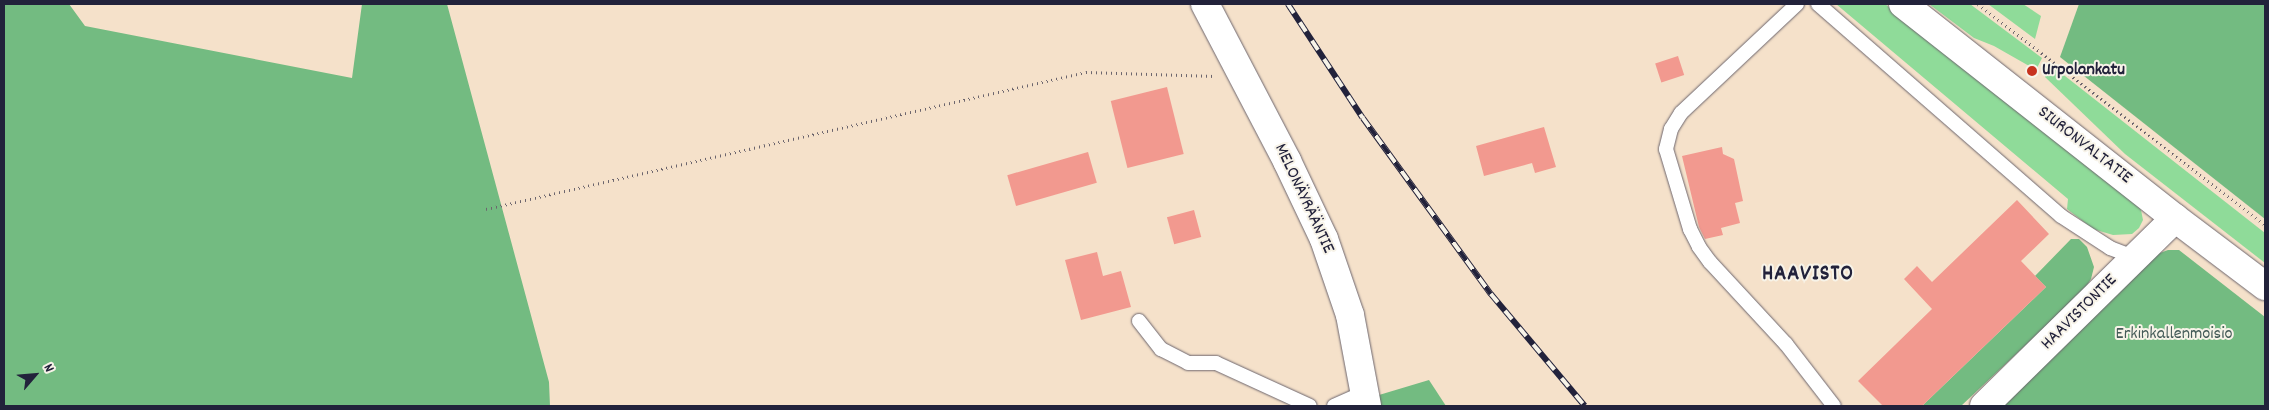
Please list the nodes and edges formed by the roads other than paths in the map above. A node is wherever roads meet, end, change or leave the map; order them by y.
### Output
1 (1205, 4) edge
2 (1796, 4) edge
3 (1818, 4) edge
4 (1903, 4) edge
5 (2175, 218) junction
6 (2136, 258) junction
7 (2265, 286) edge
8 (1138, 321) dead end
9 (1366, 399) edge
10 (1310, 406) edge
11 (1334, 406) edge
12 (1834, 406) edge
13 (1984, 406) edge

1 - 9 street, MELONÄYRÄÄNTIE
2 - 12 lane
3 - 6 lane
4 - 5 street, SIURONVALTATIE
5 - 6 street, HAAVISTONTIE
5 - 7 street, SIURONVALTATIE
6 - 13 street, HAAVISTONTIE
8 - 10 lane
9 - 11 lane

